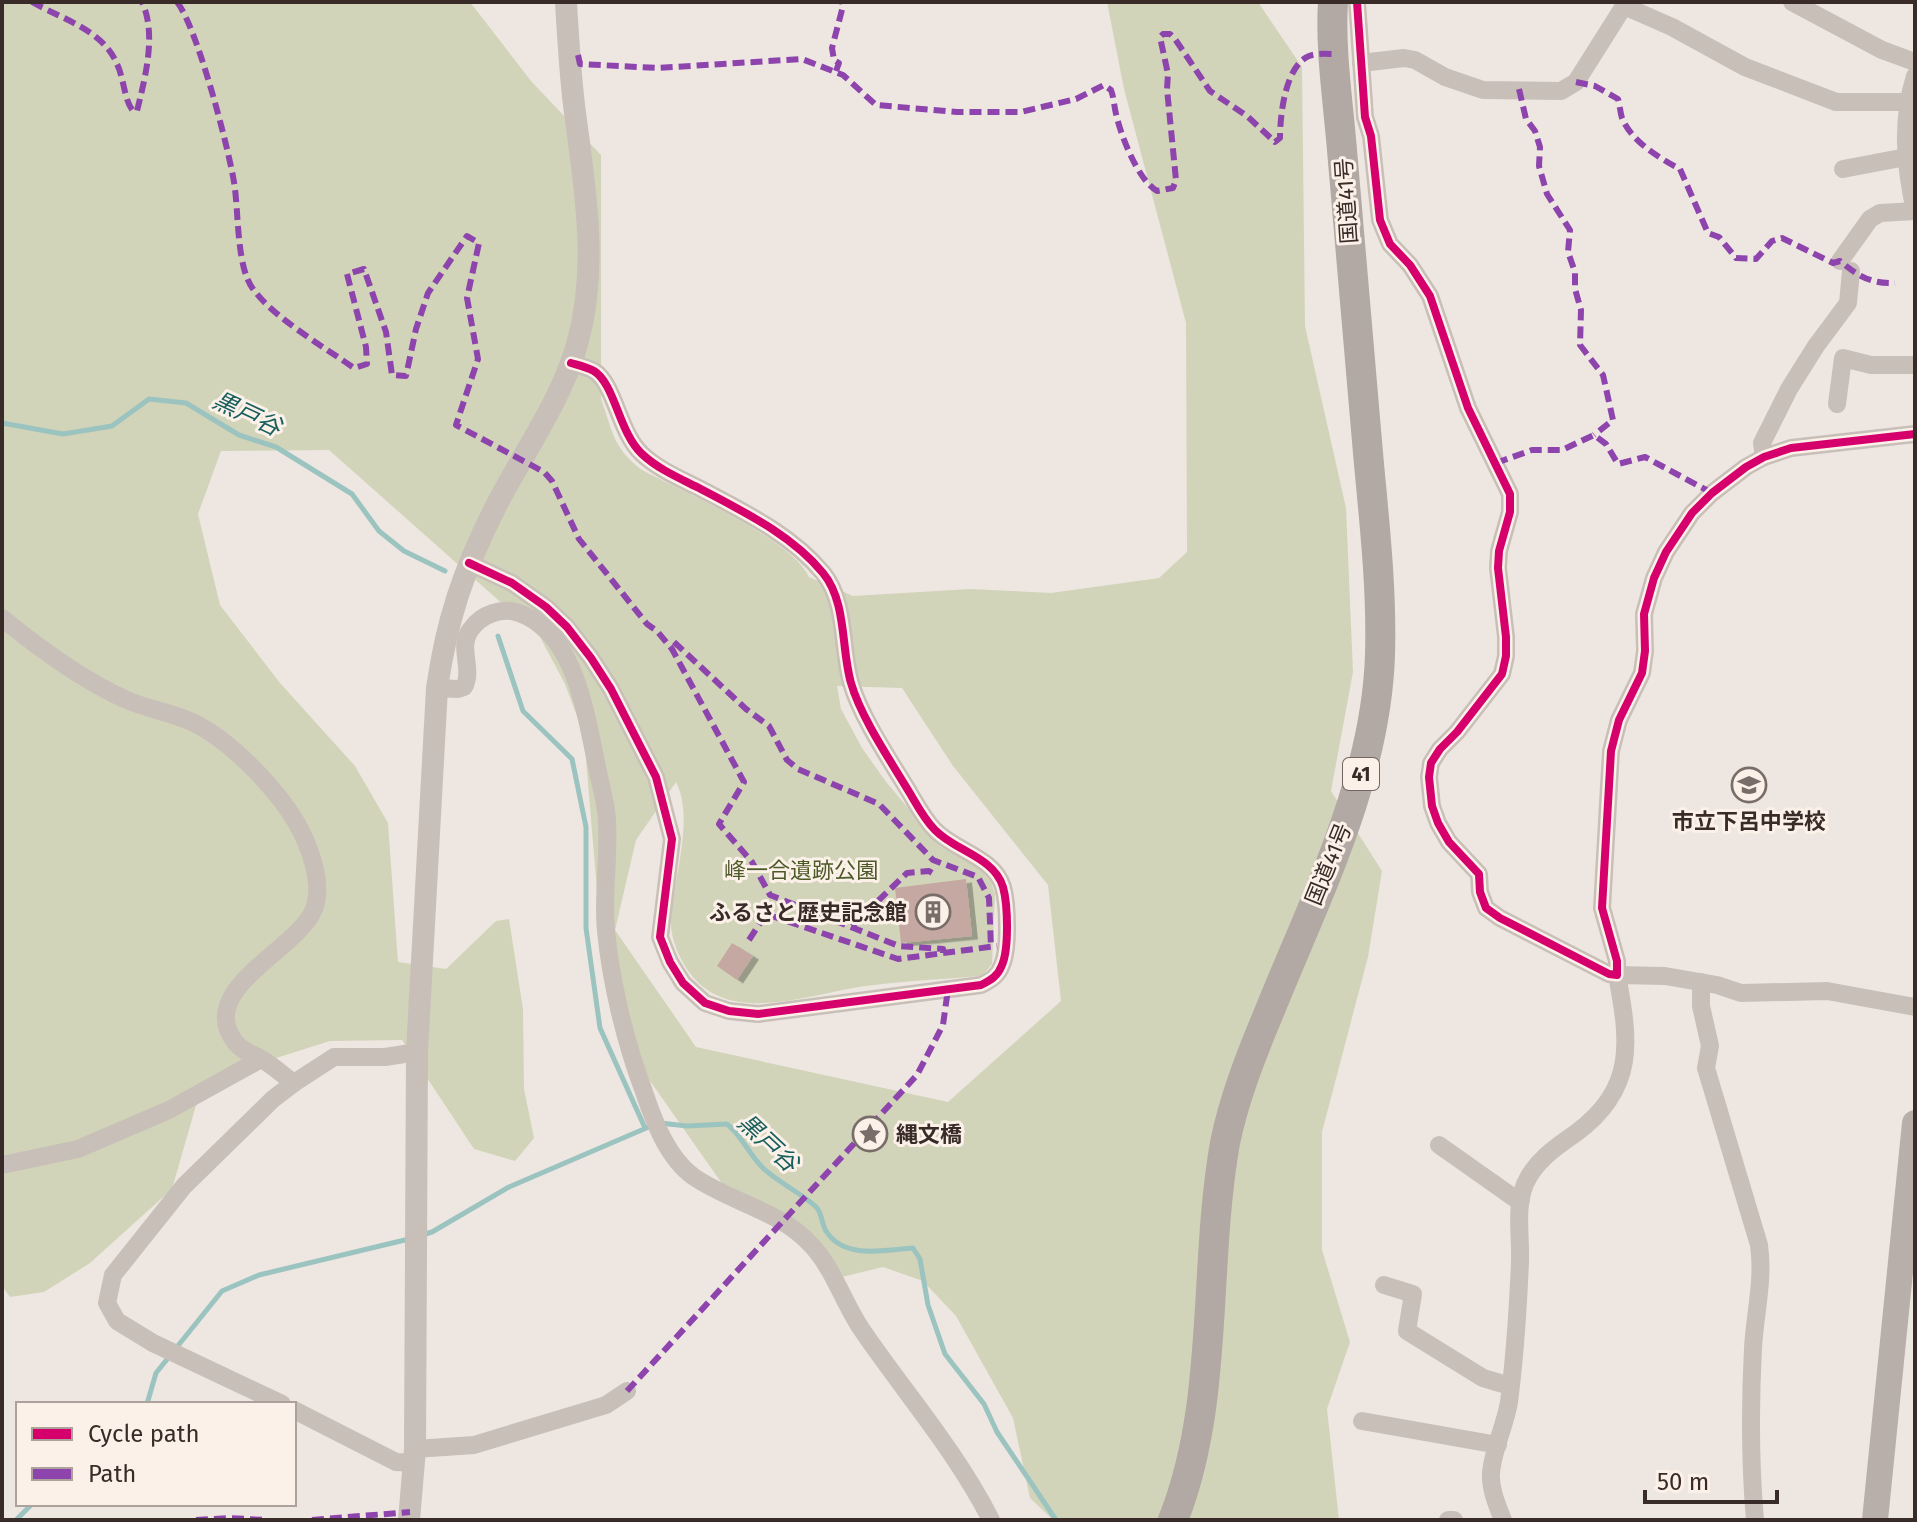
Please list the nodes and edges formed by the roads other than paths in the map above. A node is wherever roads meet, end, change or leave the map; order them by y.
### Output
1 (566, 2) edge
2 (1333, 2) edge
3 (1357, 2) edge
4 (1792, 2) edge
5 (1814, 7) edge
6 (1915, 62) edge
7 (1361, 63) junction
8 (1915, 76) edge
9 (1907, 102) junction
10 (1906, 157) junction
11 (1843, 169) dead end
12 (1915, 211) edge
13 (571, 363) junction
14 (1915, 365) edge
15 (1837, 404) dead end
16 (1915, 434) edge
17 (1764, 457) junction
18 (469, 563) junction
19 (2, 618) edge
20 (437, 688) junction
21 (1617, 975) junction
22 (1701, 982) junction
23 (1915, 1007) edge
24 (417, 1052) junction
25 (261, 1059) junction
26 (294, 1083) junction
27 (1915, 1123) edge
28 (1439, 1145) dead end
29 (2, 1165) edge
30 (1521, 1200) junction
31 (1384, 1285) dead end
32 (1510, 1386) junction
33 (627, 1391) dead end
34 (278, 1402) edge
35 (296, 1411) edge
36 (1362, 1421) dead end
37 (1498, 1445) junction
38 (415, 1456) junction
39 (409, 1520) edge
40 (991, 1520) edge
41 (1173, 1520) edge
42 (1503, 1520) edge
43 (1755, 1520) edge
44 (1875, 1520) edge

1 - 13 street
2 - 41 highway, 国道41号 / 41
3 - 7 street
4 - 5 street
5 - 6 street
7 - 9 street
7 - 21 street
8 - 9 street
9 - 10 street
10 - 11 street
10 - 12 street
12 - 17 street
13 - 18 street
13 - 18 street
14 - 15 street
16 - 17 street
17 - 21 street
18 - 20 street
19 - 25 street
20 - 24 street
20 - 40 street
21 - 22 street
21 - 30 street
22 - 23 street
22 - 43 street
24 - 26 street
24 - 38 street
25 - 26 street
25 - 29 street
26 - 34 street
27 - 44 main road
28 - 30 street
30 - 32 street
31 - 32 street
32 - 37 street
33 - 38 street
35 - 38 street
36 - 37 street
37 - 42 street
38 - 39 street

